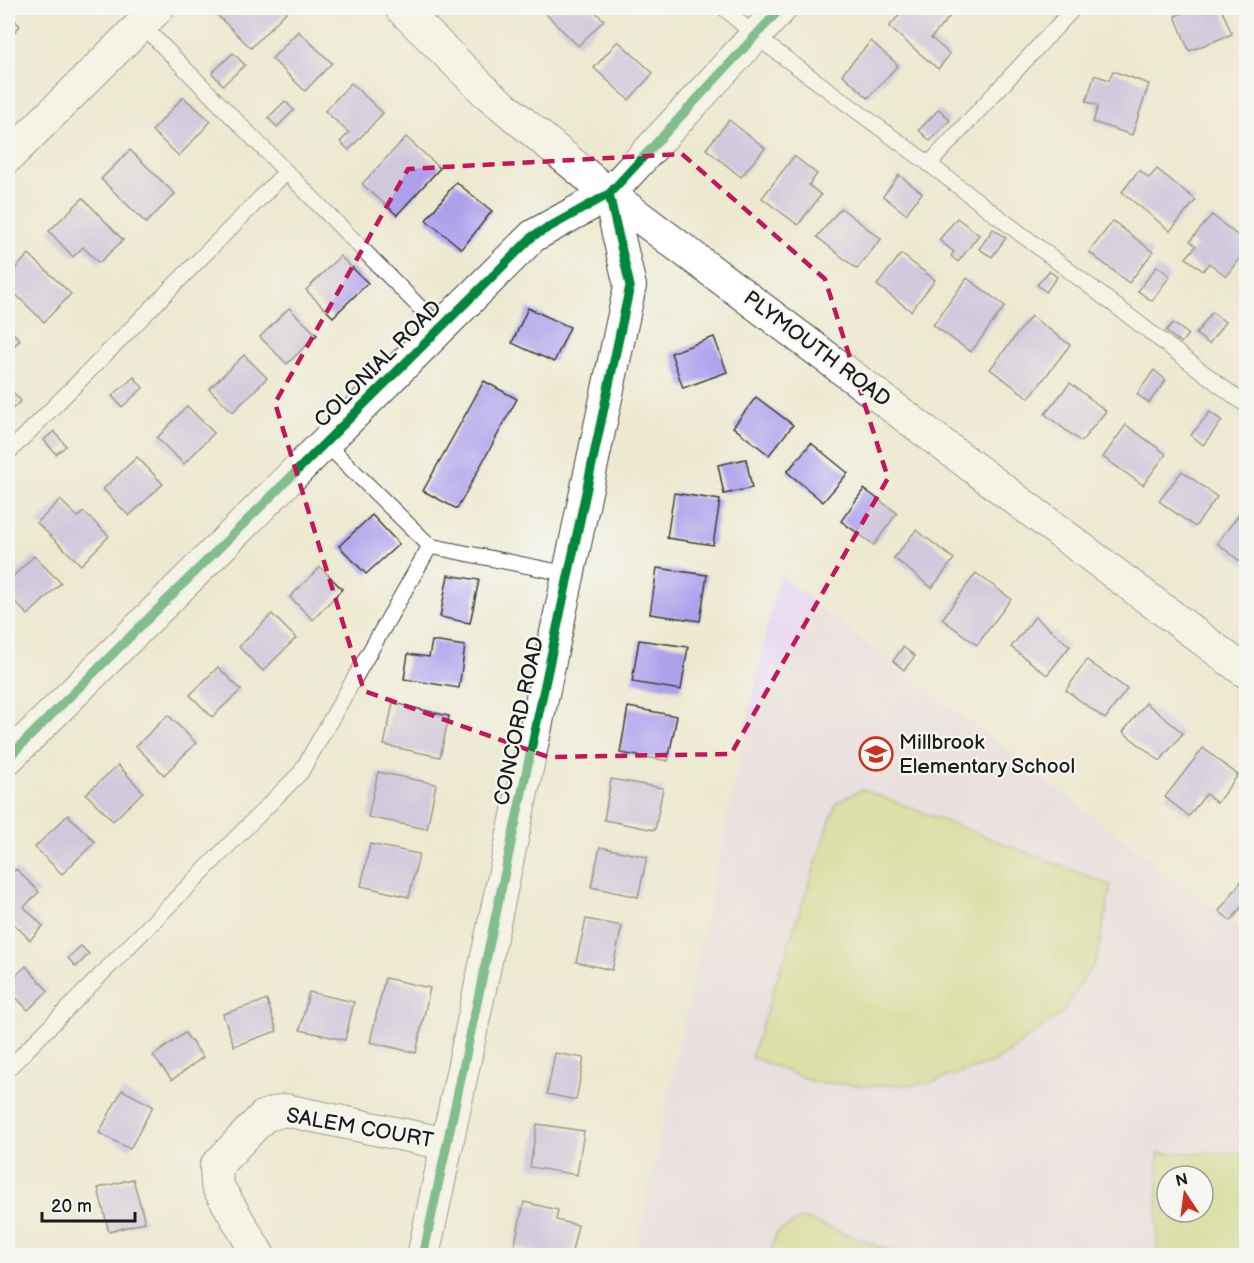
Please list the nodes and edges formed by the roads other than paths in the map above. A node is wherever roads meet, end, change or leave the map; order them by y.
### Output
1 (401, 8) edge
2 (724, 8) edge
3 (781, 8) edge
4 (1074, 8) edge
5 (150, 16) edge
6 (755, 36) junction
7 (8, 157) edge
8 (929, 164) junction
9 (286, 172) junction
10 (609, 194) junction
11 (440, 328) junction
12 (1246, 405) edge
13 (325, 443) junction
14 (8, 453) edge
15 (430, 546) junction
16 (568, 574) junction
17 (1246, 672) edge
18 (8, 758) edge
19 (8, 1070) edge
20 (447, 1144) junction
21 (259, 1256) edge
22 (423, 1256) edge

1 - 10 street, PLYMOUTH ROAD
2 - 6 lane
3 - 6 street, COLONIAL ROAD
4 - 8 lane
5 - 7 street
5 - 9 lane
6 - 8 lane
6 - 10 street, COLONIAL ROAD
8 - 12 lane
9 - 11 lane
9 - 14 lane
10 - 11 street, COLONIAL ROAD
10 - 16 street, CONCORD ROAD
10 - 17 street, PLYMOUTH ROAD
11 - 13 street, COLONIAL ROAD
13 - 15 lane
13 - 18 street, COLONIAL ROAD
15 - 16 lane
15 - 19 lane
16 - 20 street, CONCORD ROAD
20 - 21 street, SALEM COURT
20 - 22 street, CONCORD ROAD

